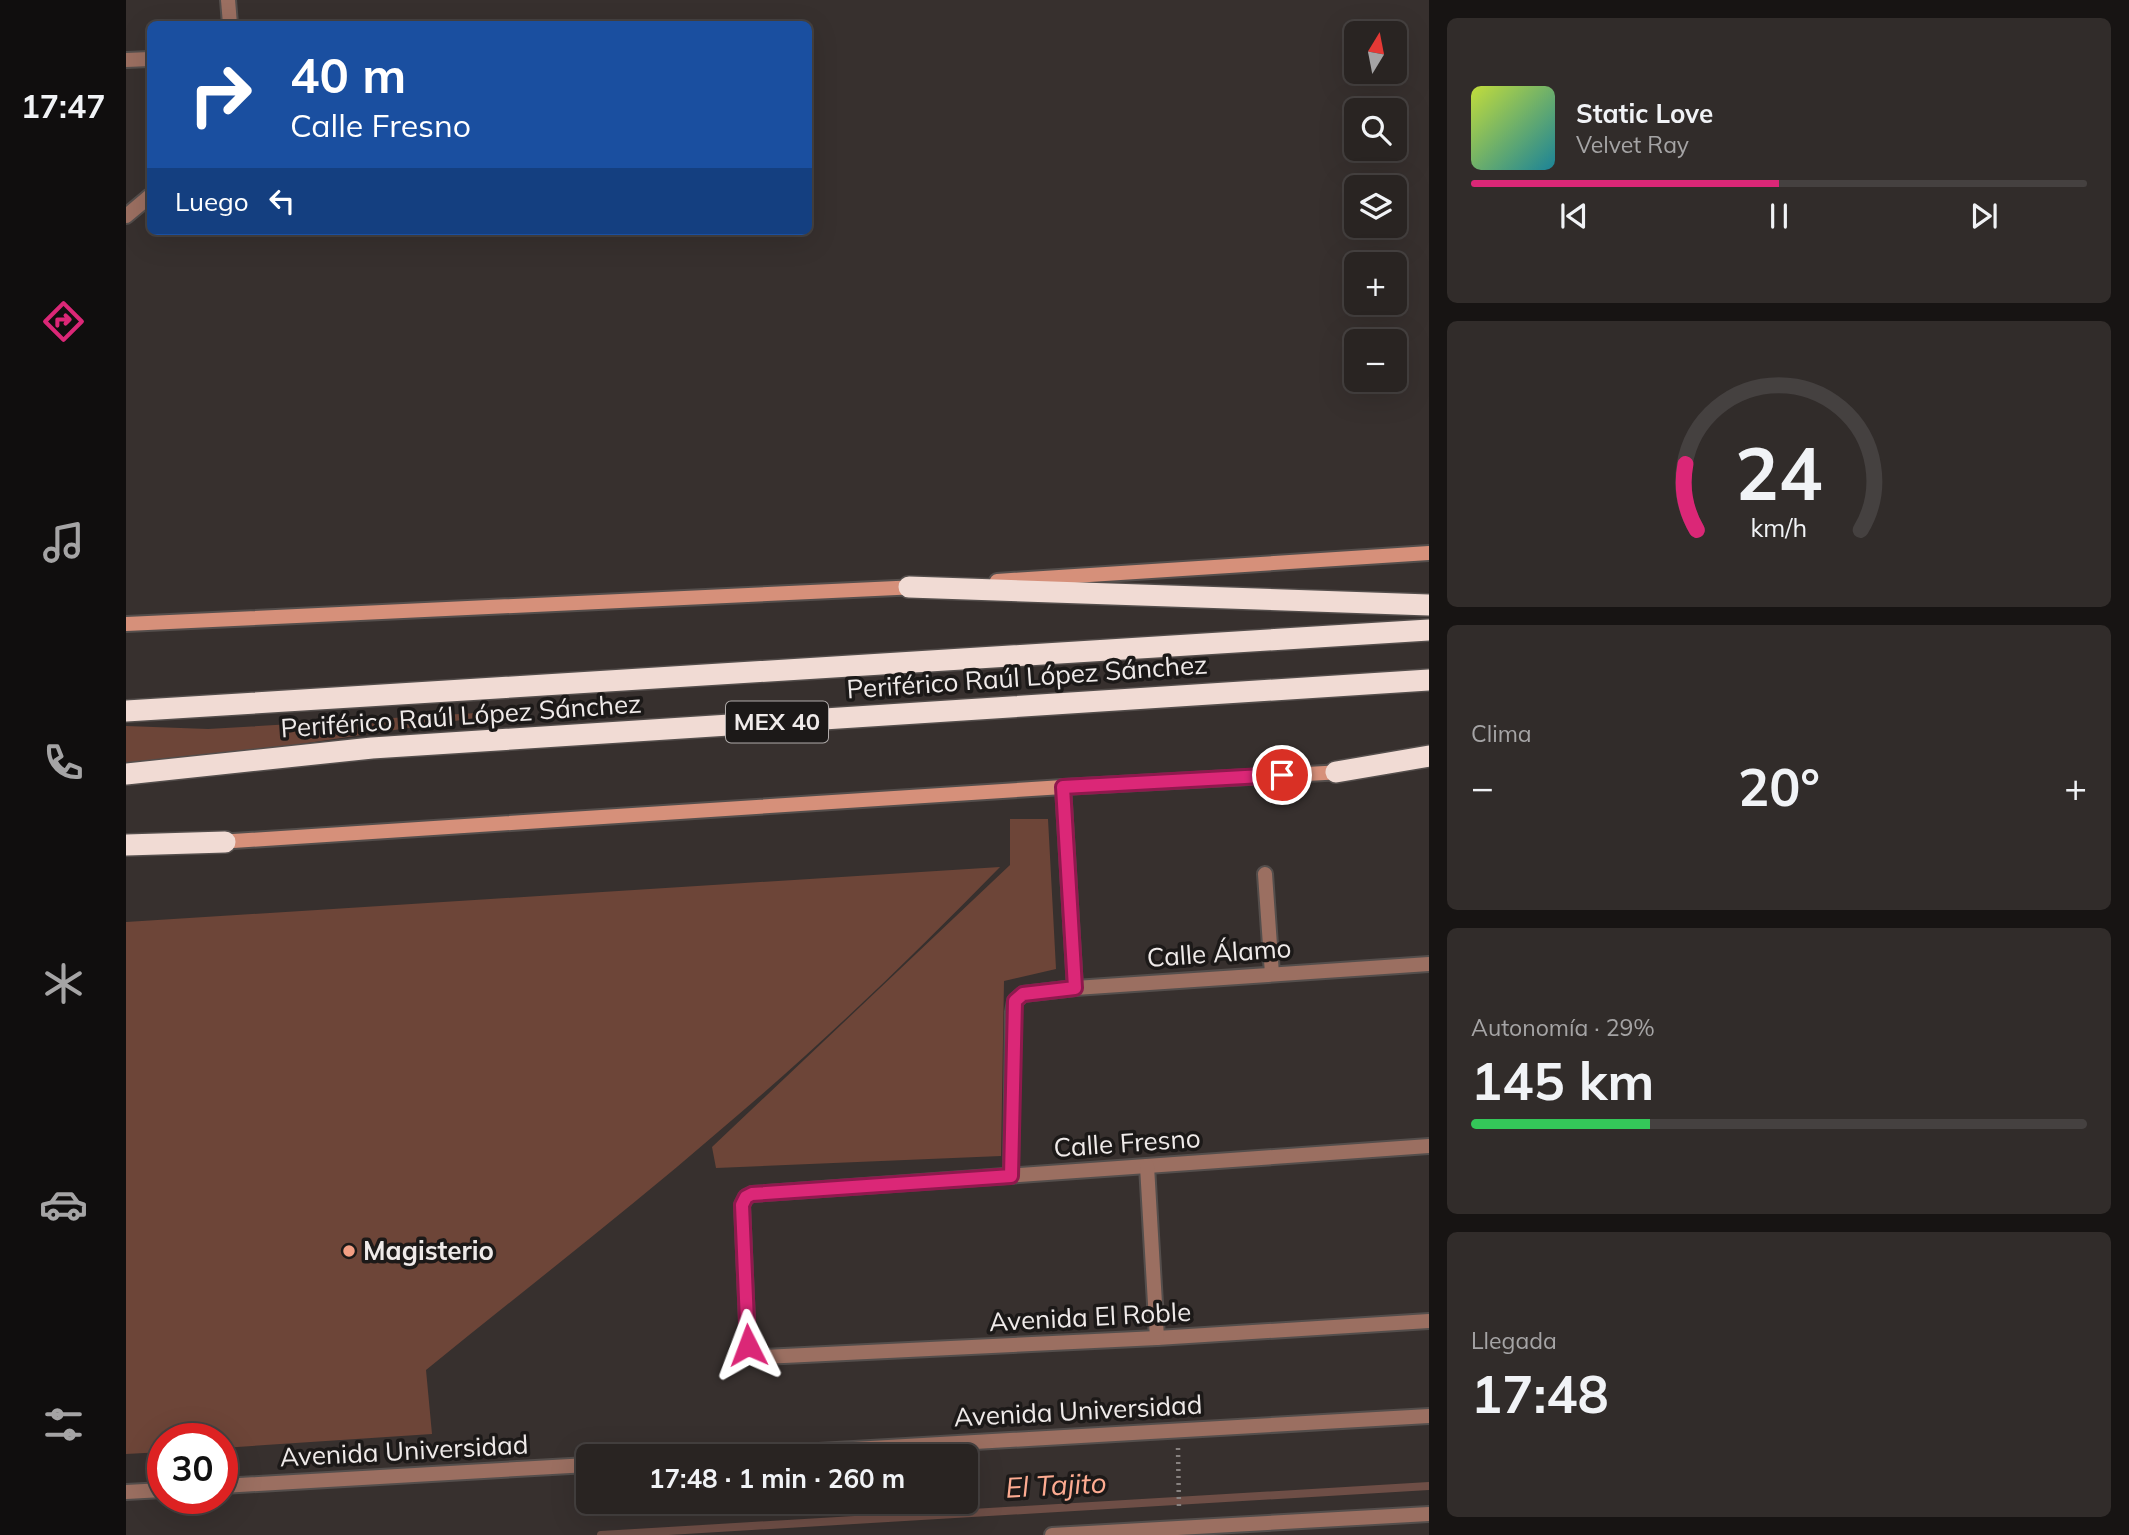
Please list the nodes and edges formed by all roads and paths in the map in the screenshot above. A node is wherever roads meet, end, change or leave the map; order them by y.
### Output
1 (229, 0) edge
2 (230, 21) edge
3 (147, 59) edge
4 (126, 60) edge
5 (147, 198) edge
6 (126, 216) edge
7 (1429, 553) edge
8 (909, 587) junction
9 (1429, 606) edge
10 (126, 624) edge
11 (1429, 630) edge
12 (1429, 680) edge
13 (126, 711) edge
14 (1429, 756) edge
15 (1429, 766) edge
16 (1336, 772) junction
17 (126, 774) edge
18 (1063, 787) junction
19 (225, 842) junction
20 (126, 845) edge
21 (126, 854) edge
22 (1265, 874) dead end
23 (1429, 964) edge
24 (1272, 974) junction
25 (1075, 988) junction
26 (1429, 1146) edge
27 (1147, 1166) junction
28 (1011, 1176) junction
29 (1429, 1321) edge
30 (1157, 1338) junction
31 (753, 1353) joint
32 (1429, 1416) edge
33 (940, 1444) edge
34 (1178, 1448) dead end
35 (576, 1466) edge
36 (238, 1485) edge
37 (147, 1491) edge
38 (126, 1492) edge
39 (1179, 1507) dead end
40 (1429, 1514) edge
41 (1052, 1535) edge

1 - 2 street
3 - 4 street
5 - 6 street
7 - 8 main road
8 - 9 highway
8 - 10 main road
11 - 13 highway, Periférico Raúl López Sánchez / MEX 40
12 - 17 highway, Periférico Raúl López Sánchez / MEX 40
14 - 16 highway
15 - 16 main road
16 - 18 main road
18 - 19 main road
18 - 25 street
19 - 20 highway
19 - 21 main road
22 - 24 street
23 - 24 street, Calle Álamo
24 - 25 street, Calle Álamo
25 - 28 street, Calle Álamo
26 - 27 street, Calle Fresno
27 - 28 street, Calle Fresno
27 - 30 street
28 - 31 street, Calle Fresno
29 - 30 street, Avenida El Roble
30 - 31 street, Avenida El Roble
32 - 33 street, Avenida Universidad
34 - 39 path
35 - 36 street, Avenida Universidad
37 - 38 street
40 - 41 street

